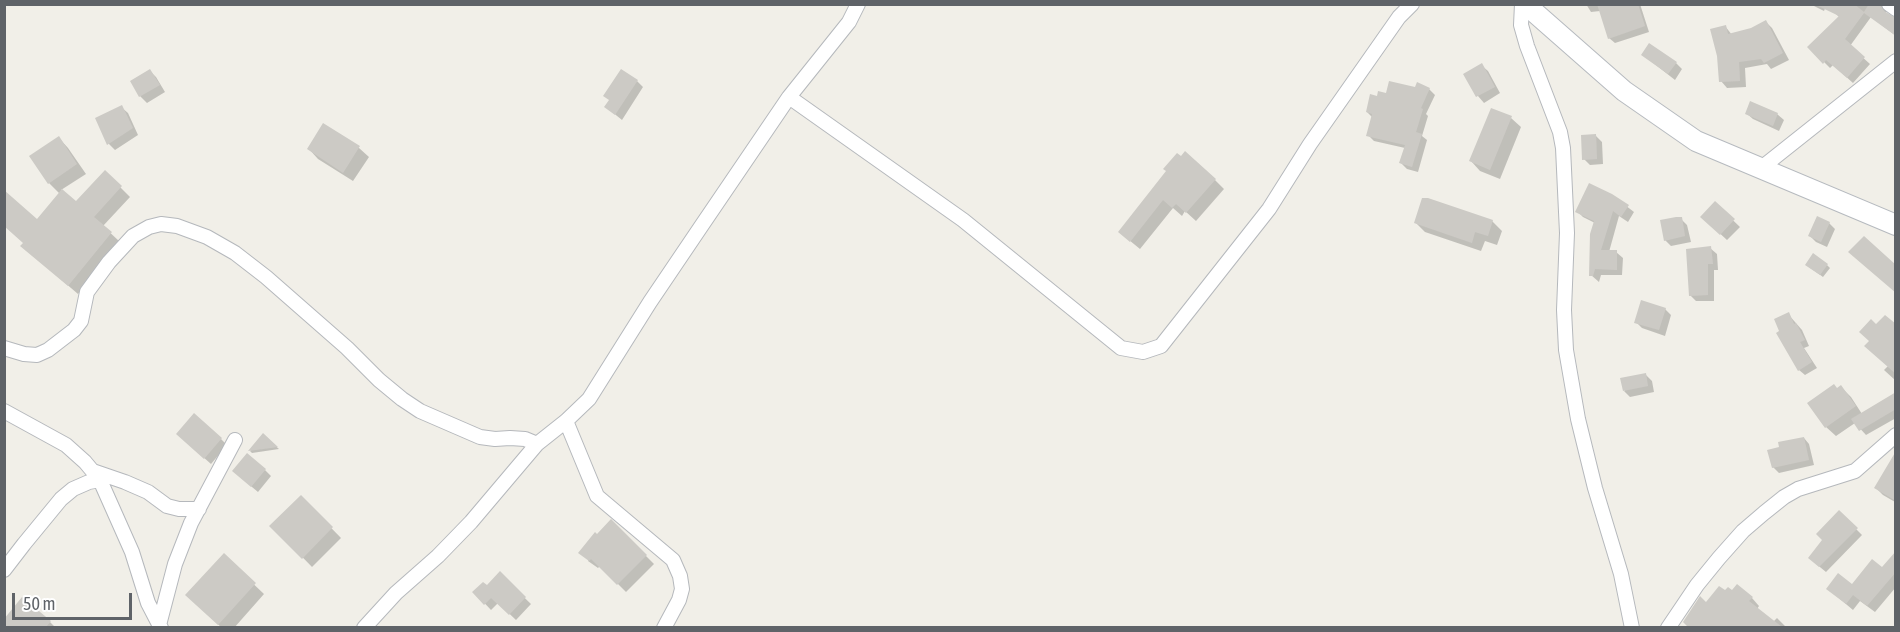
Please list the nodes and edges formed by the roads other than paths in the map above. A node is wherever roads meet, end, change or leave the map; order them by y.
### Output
1 (858, 4) edge
2 (1412, 4) edge
3 (1523, 4) edge
4 (1889, 4) edge
5 (1896, 9) edge
6 (1896, 61) edge
7 (789, 97) junction
8 (1760, 169) junction
9 (1896, 225) edge
10 (4, 348) edge
11 (4, 411) edge
12 (566, 421) junction
13 (1896, 435) edge
14 (235, 440) dead end
15 (537, 444) junction
16 (97, 476) junction
17 (199, 509) junction
18 (4, 570) edge
19 (160, 626) edge
20 (363, 627) edge
21 (664, 627) edge
22 (1632, 627) edge
23 (1668, 627) edge

1 - 7 street
2 - 7 street
3 - 8 main road
3 - 22 street
4 - 5 street
6 - 8 street
7 - 12 street
8 - 9 main road
10 - 15 street
11 - 16 street
12 - 15 street
12 - 21 street
13 - 23 street
14 - 17 street
15 - 20 street
16 - 17 street
16 - 18 street
16 - 19 street
17 - 19 street

